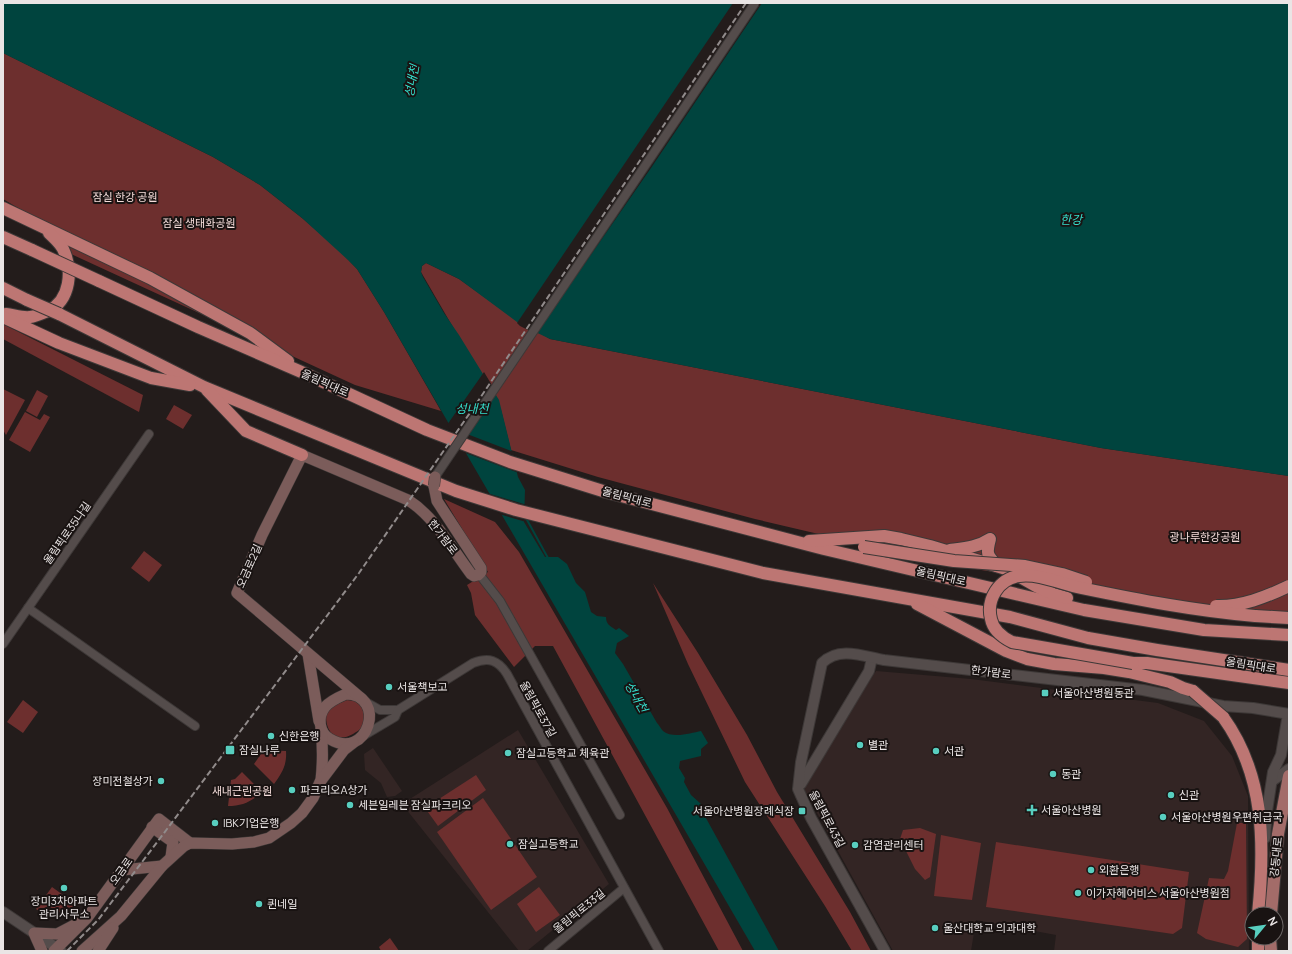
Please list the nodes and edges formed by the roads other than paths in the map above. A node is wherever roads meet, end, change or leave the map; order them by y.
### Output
1 (755, 3) edge
2 (3, 208) edge
3 (40, 225) junction
4 (3, 237) edge
5 (3, 288) edge
6 (3, 313) edge
7 (3, 317) edge
8 (306, 374) junction
9 (204, 387) junction
10 (149, 434) dead end
11 (302, 455) junction
12 (434, 482) joint
13 (799, 542) junction
14 (824, 549) junction
15 (945, 550) junction
16 (997, 566) junction
17 (479, 574) junction
18 (1289, 586) edge
19 (909, 599) junction
20 (1181, 602) junction
21 (28, 608) junction
22 (1223, 613) junction
23 (1289, 618) edge
24 (1172, 625) junction
25 (1289, 635) edge
26 (3, 644) edge
27 (308, 654) junction
28 (872, 658) junction
29 (1133, 663) junction
30 (1289, 670) edge
31 (1289, 684) edge
32 (1193, 691) junction
33 (362, 700) junction
34 (398, 710) junction
35 (1288, 714) edge
36 (320, 725) junction
37 (195, 726) dead end
38 (363, 736) junction
39 (353, 743) junction
40 (1281, 755) junction
41 (1289, 769) edge
42 (1289, 776) edge
43 (1272, 781) junction
44 (320, 782) junction
45 (798, 789) junction
46 (620, 815) dead end
47 (152, 827) junction
48 (190, 843) junction
49 (171, 857) junction
50 (162, 866) junction
51 (122, 870) junction
52 (1262, 880) junction
53 (624, 888) junction
54 (1259, 906) edge
55 (1272, 906) edge
56 (3, 912) edge
57 (121, 916) junction
58 (87, 918) junction
59 (34, 933) junction
60 (57, 950) edge
61 (42, 951) edge
62 (82, 951) edge
63 (98, 951) edge
64 (548, 951) edge
65 (659, 951) edge
66 (885, 951) edge

1 - 12 street, bridge
2 - 3 highway
3 - 6 highway
3 - 8 highway
4 - 8 highway, 올림픽대로, bridge
5 - 9 highway, 올림픽대로, bridge
7 - 9 highway
8 - 13 highway, 올림픽대로
9 - 11 highway
9 - 19 highway, 올림픽대로
10 - 21 street, 올림픽로35나길
11 - 17 main road, 한가람로
11 - 27 main road, 오금로2길
12 - 17 main road, 한가람로
13 - 14 highway, 올림픽대로
13 - 15 highway
14 - 20 highway, bridge
14 - 24 highway, 올림픽대로
15 - 16 highway
15 - 16 highway
16 - 24 highway
17 - 46 street
18 - 20 highway, bridge
19 - 30 highway, 올림픽대로
19 - 32 highway
20 - 22 highway, bridge
21 - 26 street, 올림픽로35나길
21 - 37 street
22 - 23 highway, bridge
22 - 29 highway, bridge
24 - 25 highway, 올림픽대로
27 - 33 main road
27 - 36 main road
28 - 35 street, 한가람로
28 - 45 street, 올림픽로43길
28 - 45 street, 한가람로
29 - 31 highway
29 - 32 highway
32 - 52 highway, bridge
33 - 34 street
33 - 36 main road
33 - 38 main road
34 - 38 street
34 - 53 street, 올림픽로37길
35 - 40 street
36 - 39 main road
36 - 44 main road
38 - 39 main road
39 - 44 main road
40 - 41 street
40 - 43 street
41 - 43 street
42 - 55 main road, 강동대로
43 - 52 street
44 - 48 main road
45 - 66 street, 올림픽로43길
47 - 48 main road
47 - 49 main road
47 - 51 main road, 오금로
48 - 49 main road
49 - 50 main road
50 - 51 main road
50 - 57 main road
51 - 58 main road, 오금로
52 - 54 highway
53 - 64 street, 올림픽로33길
53 - 65 street, 올림픽로37길
56 - 59 street
57 - 62 main road
57 - 63 main road
58 - 59 main road
58 - 60 main road, 오금로
59 - 60 street
59 - 61 main road

